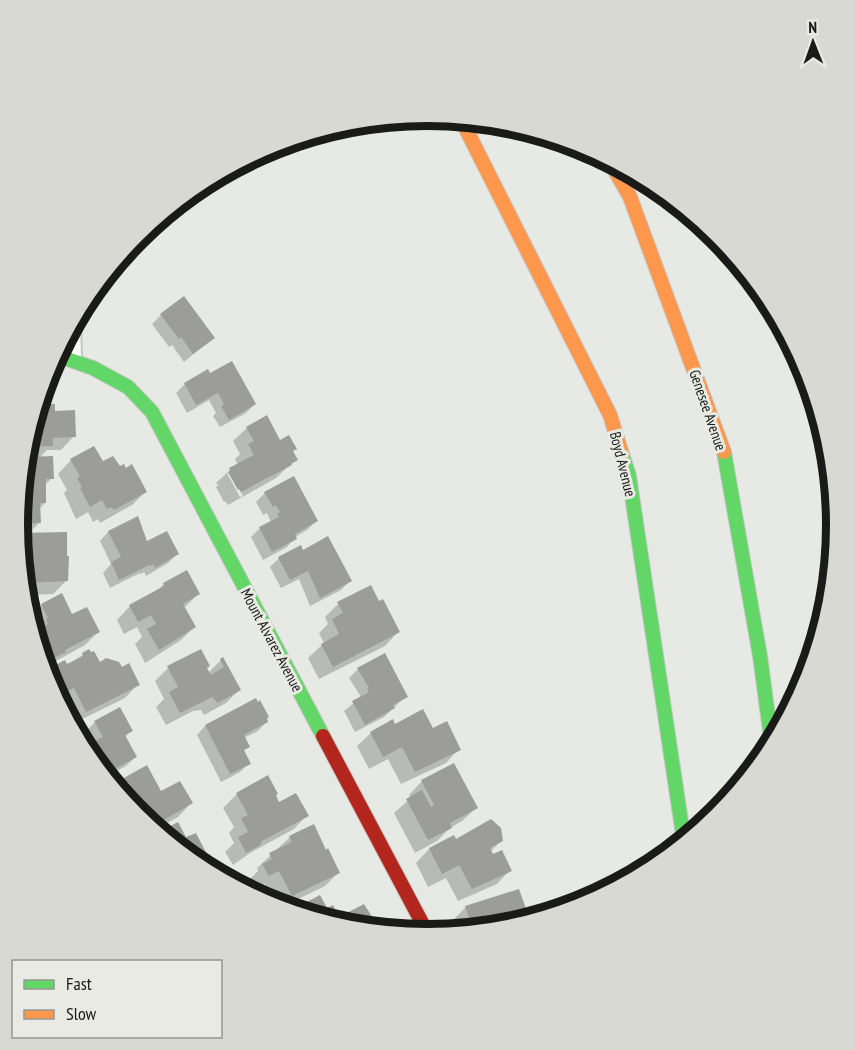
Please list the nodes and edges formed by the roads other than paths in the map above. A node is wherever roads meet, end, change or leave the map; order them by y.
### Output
1 (466, 128) edge
2 (617, 174) edge
3 (75, 338) edge
4 (66, 358) edge
5 (76, 362) junction
6 (770, 730) edge
7 (682, 832) edge
8 (423, 924) edge

1 - 7 street, Boyd Avenue
2 - 6 street, Genesee Avenue
3 - 5 lane
4 - 5 street, Mount Alvarez Avenue
5 - 8 street, Mount Alvarez Avenue

